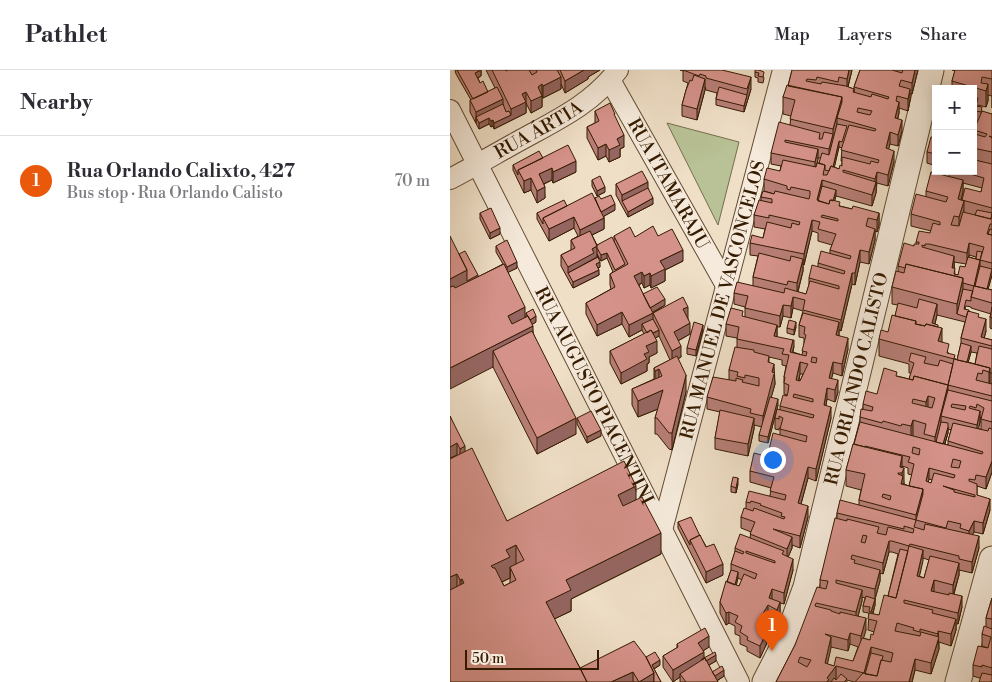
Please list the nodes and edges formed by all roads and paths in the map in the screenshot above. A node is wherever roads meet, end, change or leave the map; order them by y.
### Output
1 (783, 70) edge
2 (931, 70) edge
3 (614, 75) edge
4 (450, 110) edge
5 (478, 165) junction
6 (450, 178) edge
7 (727, 287) junction
8 (662, 530) junction
9 (992, 559) edge
10 (739, 682) edge
11 (765, 682) edge
12 (958, 682) edge

1 - 7 street, RUA MANUEL DE VASCONCELOS
2 - 11 street, RUA ORLANDO CALISTO
3 - 5 street, RUA ÁRTIA
3 - 7 street, RUA ITAMARAJU
4 - 5 street, RUA AUGUSTO PIACENTINI
5 - 6 street, RUA ÁRTIA
5 - 8 street, RUA AUGUSTO PIACENTINI
7 - 8 street, RUA MANUEL DE VASCONCELOS
8 - 10 street, RUA AUGUSTO PIACENTINI
9 - 12 street

